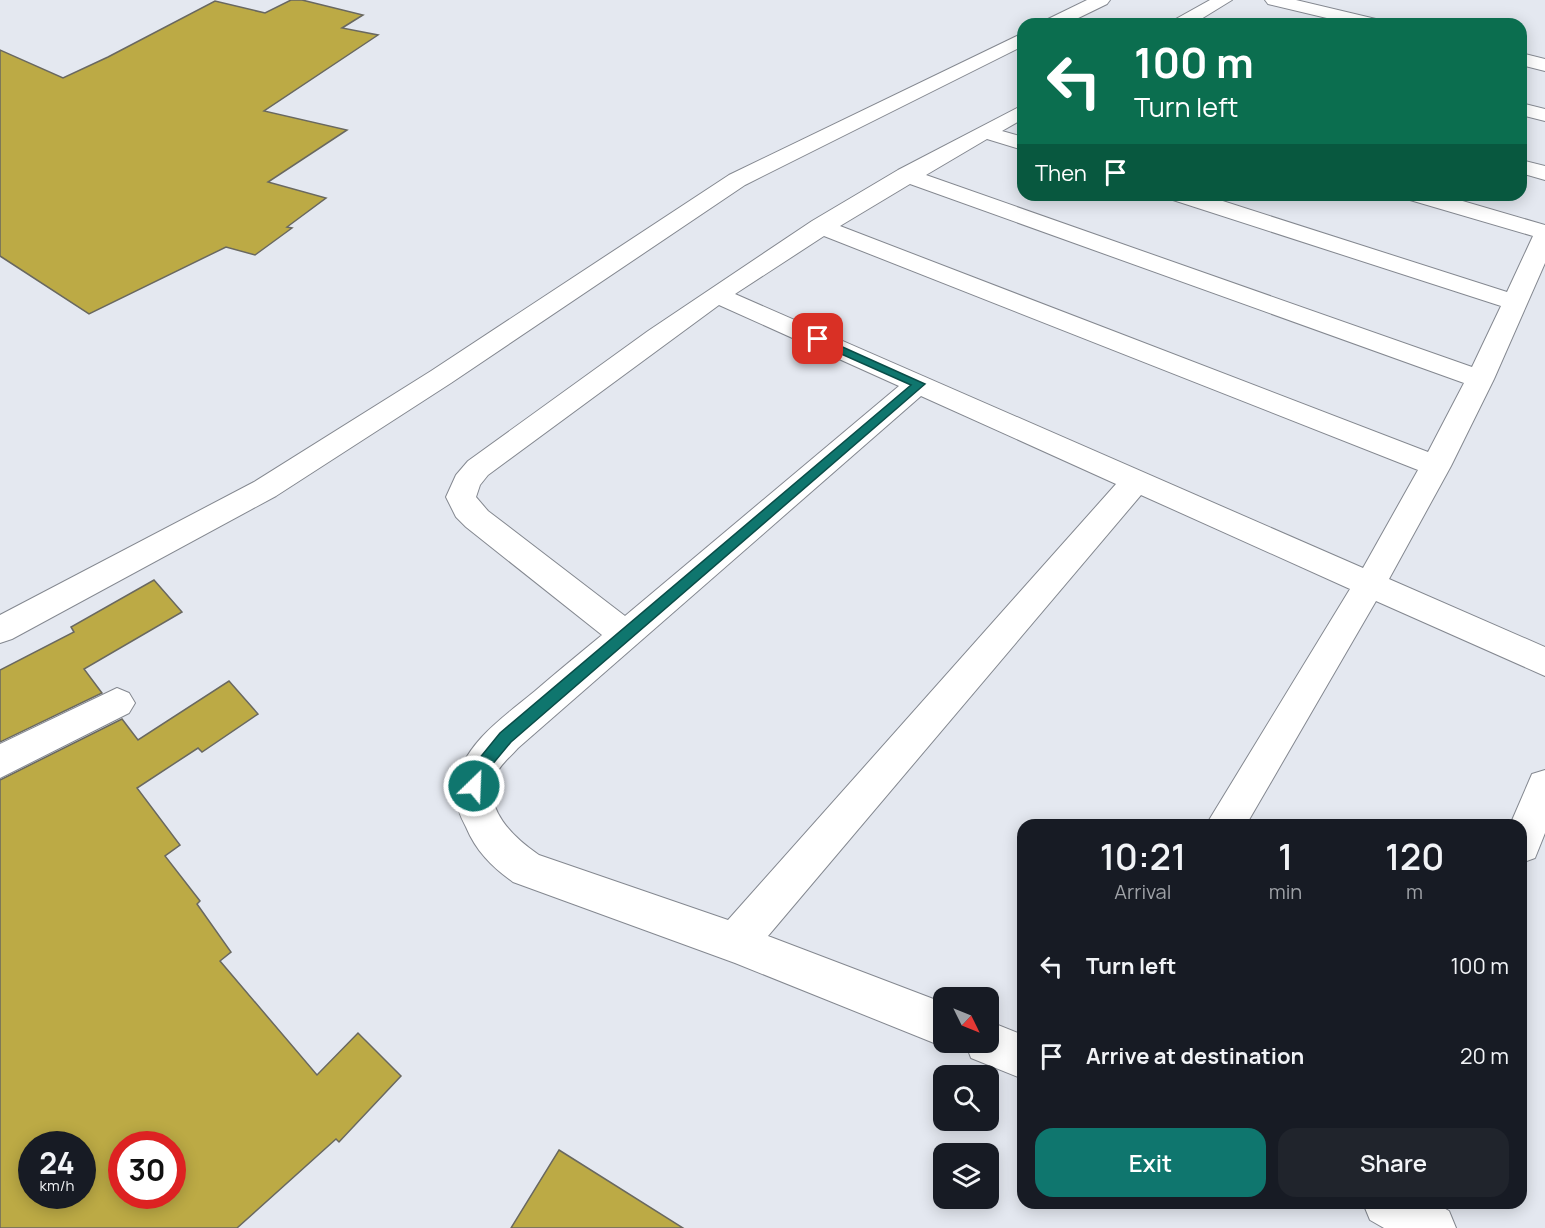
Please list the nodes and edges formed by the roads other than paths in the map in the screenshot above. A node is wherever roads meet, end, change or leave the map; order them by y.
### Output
1 (1101, 0) edge
2 (1223, 0) edge
3 (1274, 0) edge
4 (1365, 6) dead end
5 (1064, 18) edge
6 (1192, 18) edge
7 (1347, 18) joint
8 (1017, 42) edge
9 (1527, 60) edge
10 (1545, 65) edge
11 (1527, 110) edge
12 (1017, 114) edge
13 (1545, 115) edge
14 (985, 132) junction
15 (1017, 142) edge
16 (1527, 168) edge
17 (1545, 172) edge
18 (906, 175) junction
19 (1200, 201) edge
20 (1438, 201) edge
21 (820, 226) junction
22 (1545, 234) edge
23 (717, 295) junction
24 (1514, 302) junction
25 (1480, 379) junction
26 (919, 384) junction
27 (1436, 466) junction
28 (1136, 481) junction
29 (1370, 584) junction
30 (0, 630) edge
31 (626, 635) junction
32 (1545, 662) edge
33 (117, 703) dead end
34 (0, 762) edge
35 (1545, 786) edge
36 (1229, 819) edge
37 (1527, 830) edge
38 (735, 943) junction
39 (933, 1021) edge
40 (999, 1047) edge
41 (1017, 1054) edge
42 (1398, 1209) edge
43 (1432, 1228) edge

1 - 5 street
2 - 6 street
3 - 7 street
4 - 7 street
8 - 30 street
9 - 10 street
11 - 13 street
12 - 14 street
14 - 15 street
14 - 18 street
16 - 17 street
18 - 21 street
18 - 25 street
19 - 24 street
20 - 22 street
21 - 23 street
21 - 27 street
22 - 24 street
23 - 26 street
23 - 31 street
24 - 25 street
25 - 27 street
26 - 28 street
26 - 31 street
27 - 29 street
28 - 29 street
28 - 38 street
29 - 32 street
29 - 36 street
31 - 38 street
33 - 34 street
35 - 37 street
38 - 39 street
40 - 41 street
42 - 43 street

